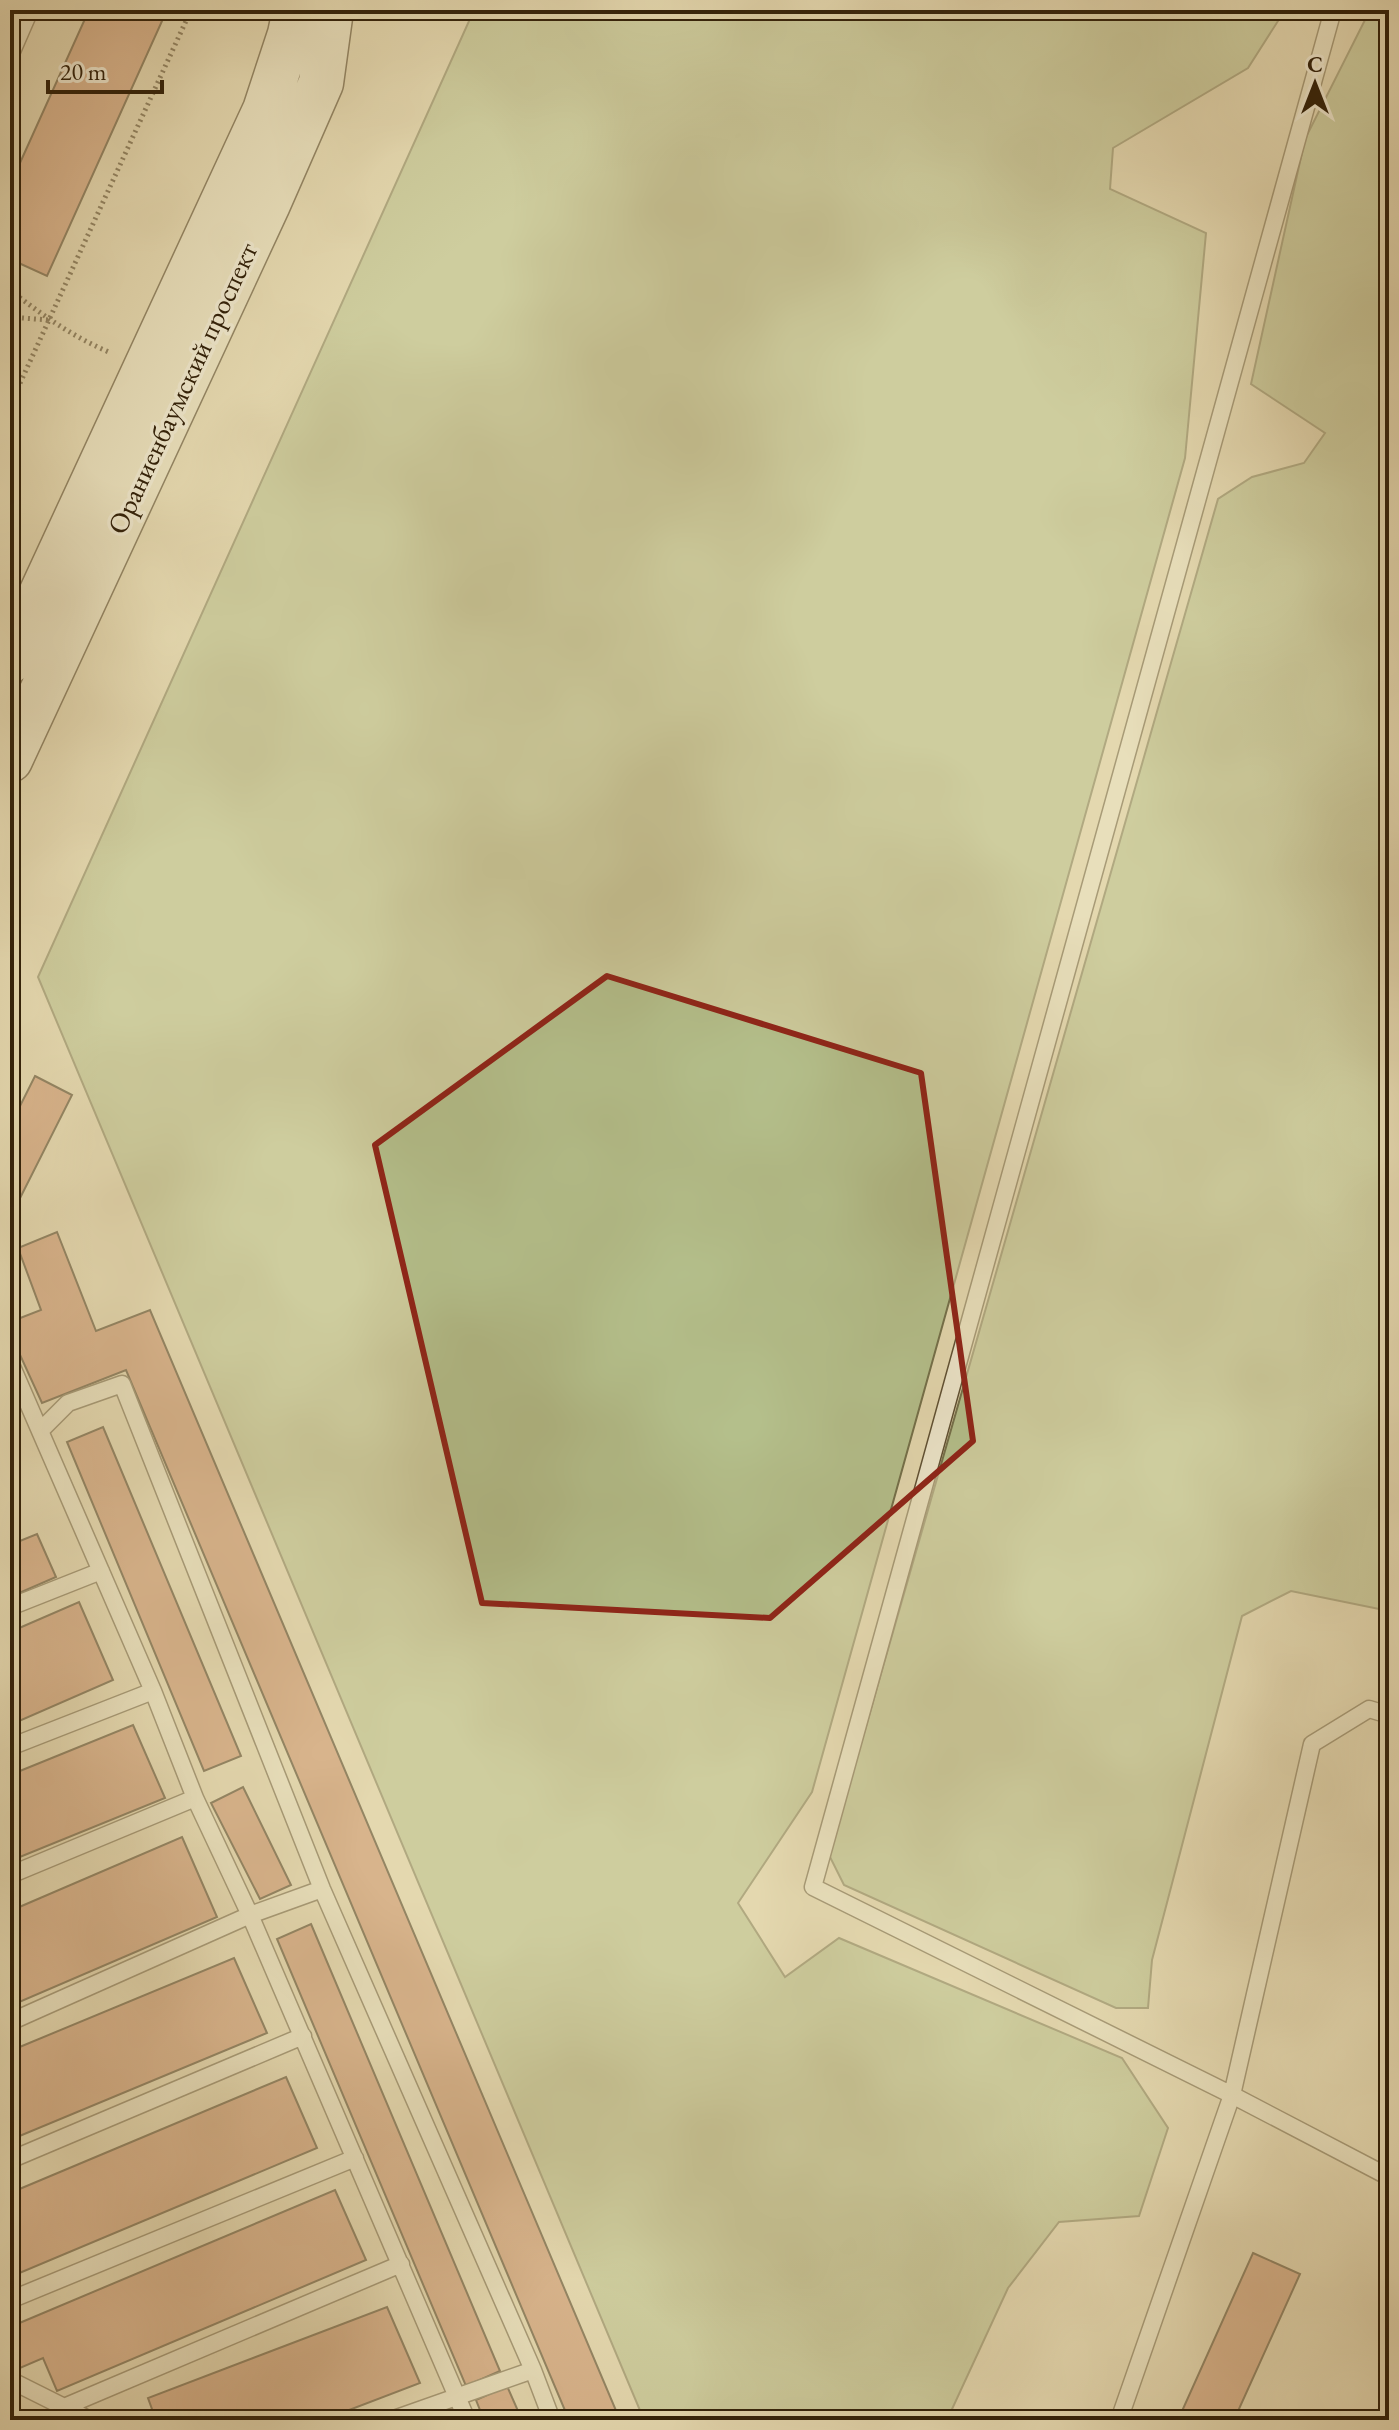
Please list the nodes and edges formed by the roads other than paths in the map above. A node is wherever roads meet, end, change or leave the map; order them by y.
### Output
1 (30, 10) edge
2 (295, 10) edge
3 (331, 10) edge
4 (1333, 10) edge
5 (10, 56) edge
6 (10, 661) edge
7 (10, 760) edge
8 (10, 1362) edge
9 (40, 1431) junction
10 (101, 1571) junction
11 (10, 1607) edge
12 (153, 1691) junction
13 (1389, 1715) edge
14 (10, 1747) edge
15 (195, 1798) junction
16 (10, 1875) edge
17 (322, 1889) junction
18 (250, 1915) junction
19 (10, 2022) edge
20 (303, 2036) junction
21 (1232, 2095) junction
22 (355, 2158) junction
23 (10, 2160) edge
24 (1389, 2177) edge
25 (401, 2264) junction
26 (10, 2300) edge
27 (533, 2370) junction
28 (10, 2380) edge
29 (456, 2397) junction
30 (64, 2407) junction
31 (90, 2420) edge
32 (391, 2420) edge
33 (467, 2420) edge
34 (552, 2420) edge
35 (1119, 2420) edge

1 - 5 lane
2 - 6 main road, Ораниенбаумский проспект
3 - 7 main road, Ораниенбаумский проспект
4 - 21 lane
8 - 9 lane
9 - 10 lane
9 - 17 lane
10 - 11 lane
10 - 12 lane
12 - 14 lane
12 - 15 lane
13 - 21 lane
15 - 16 lane
15 - 18 lane
17 - 18 lane
17 - 27 lane
18 - 19 lane
18 - 20 lane
20 - 22 lane
20 - 23 lane
21 - 24 lane
21 - 35 lane
22 - 25 lane
22 - 26 lane
25 - 29 lane
25 - 30 lane
27 - 29 lane
27 - 34 lane
28 - 30 lane
29 - 32 lane
29 - 33 lane
30 - 31 lane

